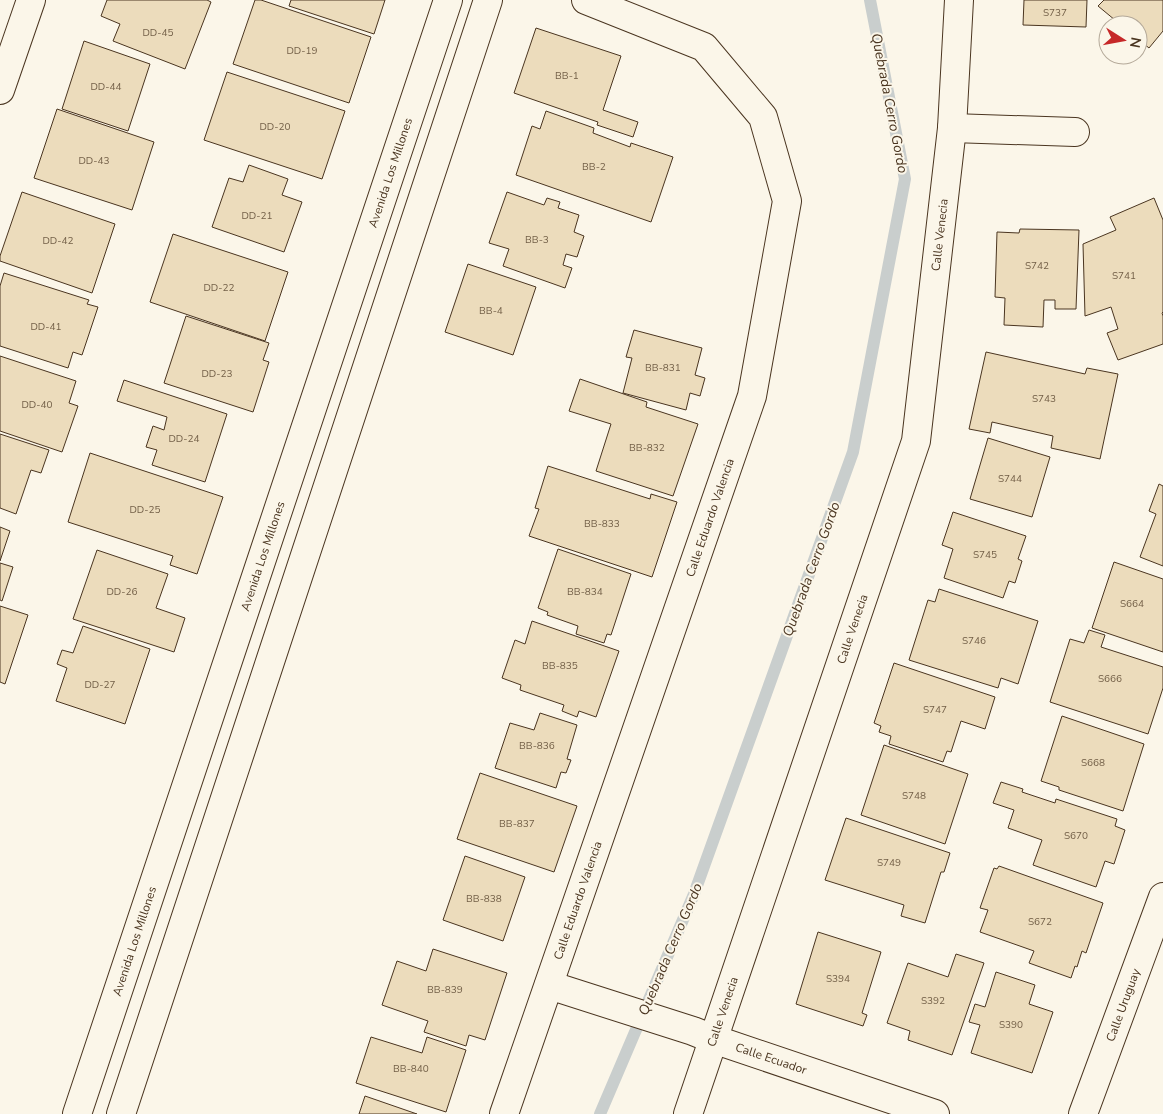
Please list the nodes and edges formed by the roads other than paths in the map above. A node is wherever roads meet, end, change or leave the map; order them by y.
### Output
1 (31, 0) edge
2 (448, 0) edge
3 (488, 0) edge
4 (586, 0) edge
5 (958, 0) edge
6 (0, 90) edge
7 (952, 128) junction
8 (1075, 132) dead end
9 (1163, 897) edge
10 (549, 985) junction
11 (713, 1039) junction
12 (76, 1114) edge
13 (121, 1114) edge
14 (504, 1114) edge
15 (688, 1114) edge
16 (935, 1114) edge
17 (1083, 1114) edge

1 - 6 street
2 - 12 street, Avenida Los Millones
3 - 13 street
4 - 10 street, Calle Eduardo Valencia
5 - 7 street, Calle Venecia
7 - 8 street
7 - 11 street, Calle Venecia
9 - 17 street, Calle Uruguay
10 - 11 street, Calle Ecuador
10 - 14 street, Calle Eduardo Valencia
11 - 15 street, Calle Venecia
11 - 16 street, Calle Ecuador

